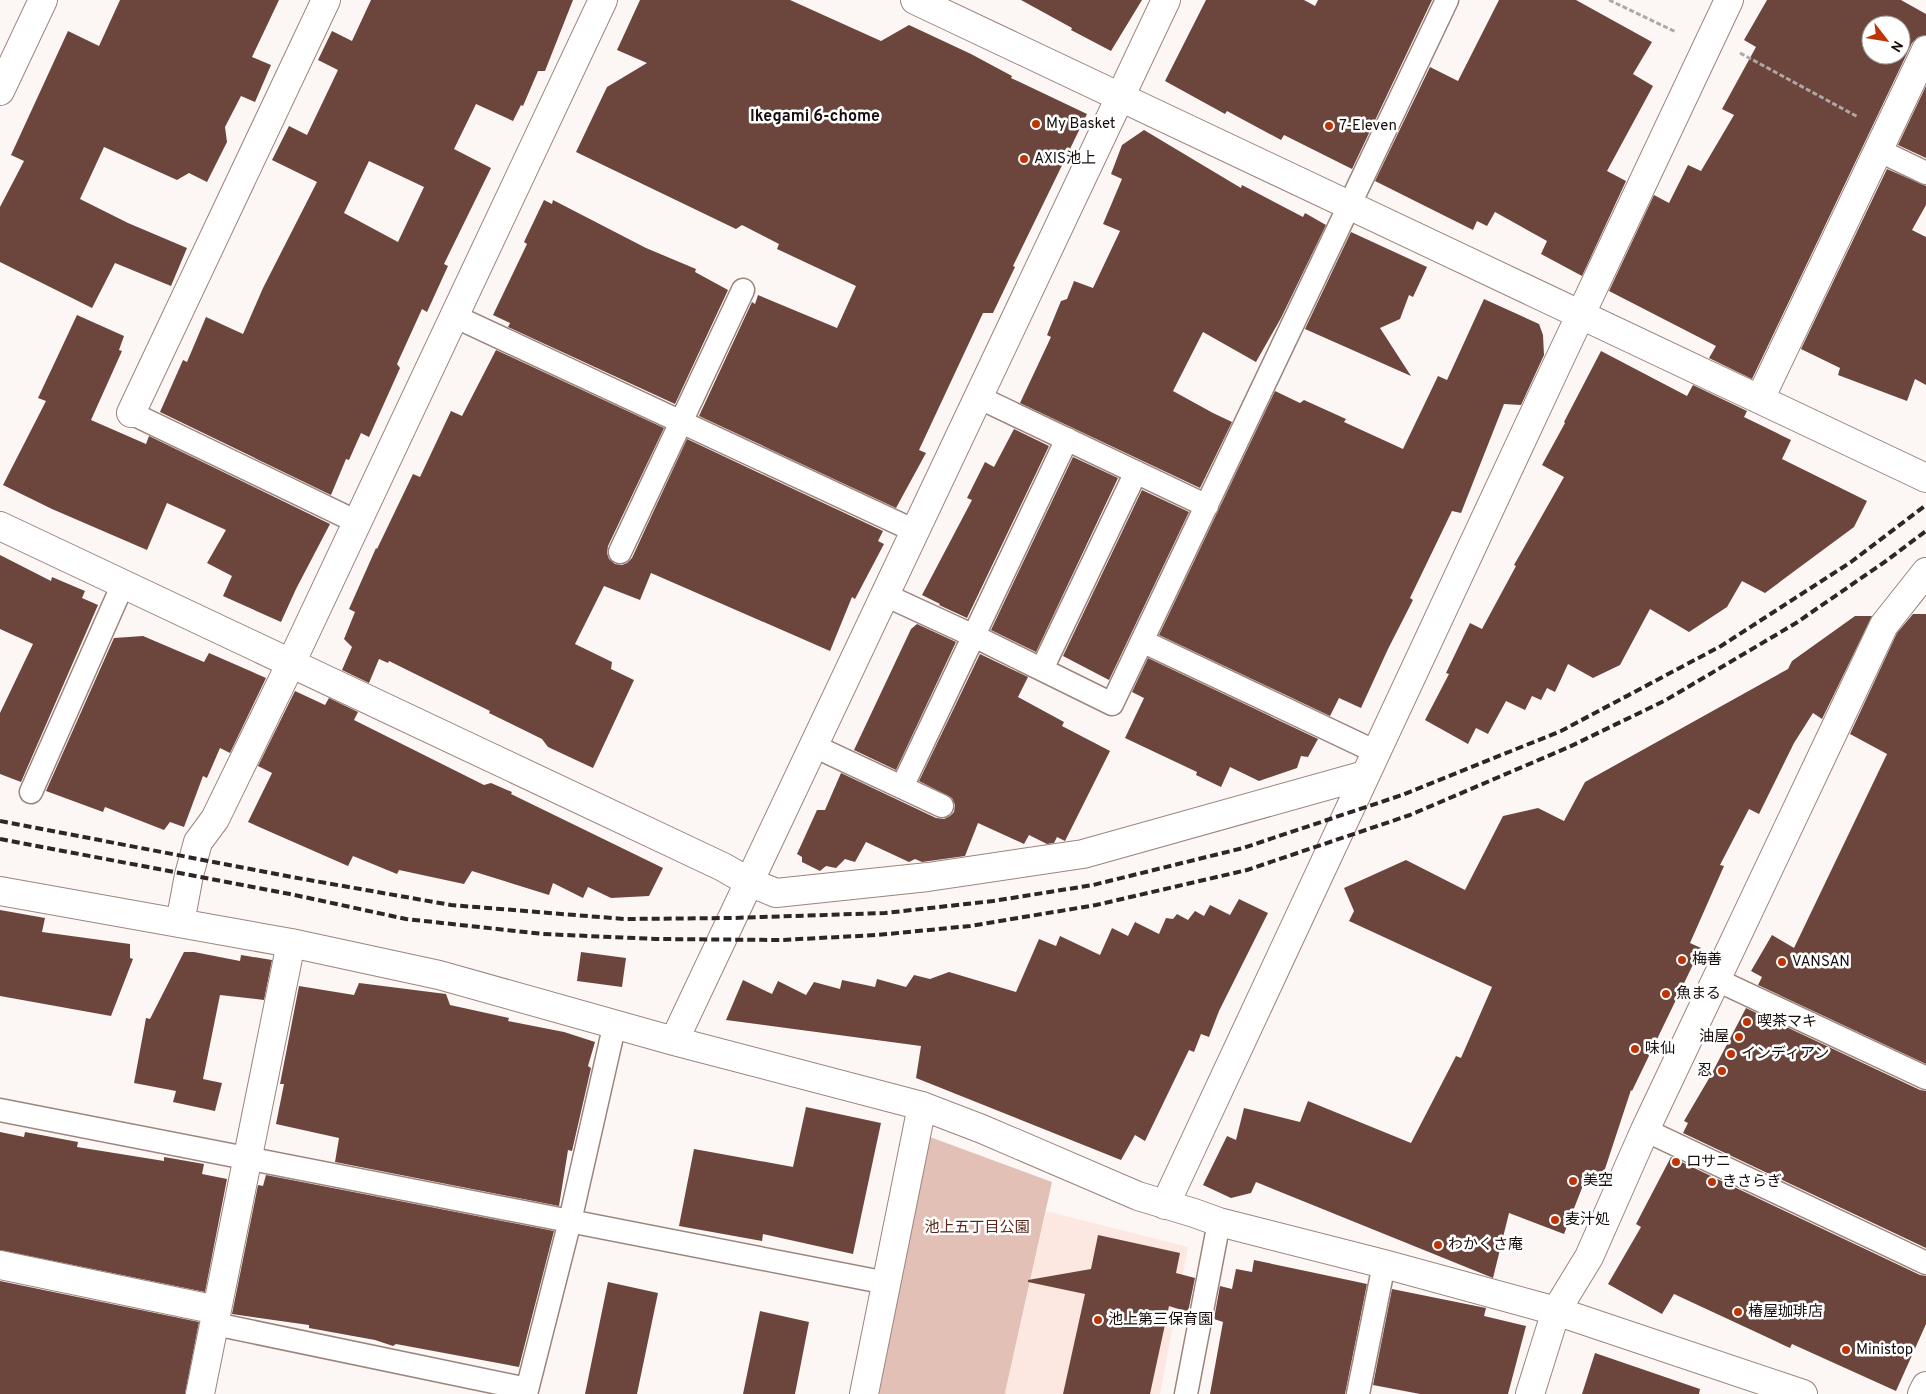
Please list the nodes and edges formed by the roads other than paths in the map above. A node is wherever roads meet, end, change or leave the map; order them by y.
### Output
1 (43, 0) edge
2 (326, 0) edge
3 (602, 0) edge
4 (914, 0) edge
5 (1166, 0) edge
6 (1447, 0) edge
7 (1729, 0) edge
8 (1926, 50) edge
9 (3, 75) edge
10 (1120, 97) junction
11 (1882, 142) junction
12 (1926, 173) edge
13 (1350, 205) junction
14 (742, 290) dead end
15 (1581, 314) junction
16 (454, 316) junction
17 (978, 397) junction
18 (1760, 399) junction
19 (131, 412) joint
20 (681, 422) junction
21 (1067, 439) junction
22 (1136, 472) junction
23 (1922, 472) edge
24 (1207, 506) junction
25 (357, 522) junction
26 (0, 526) edge
27 (915, 531) junction
28 (620, 552) dead end
29 (1926, 572) edge
30 (123, 584) junction
31 (885, 595) junction
32 (974, 636) junction
33 (1142, 641) junction
34 (291, 663) junction
35 (1042, 668) junction
36 (814, 746) junction
37 (1371, 764) junction
38 (902, 787) junction
39 (31, 792) dead end
40 (942, 806) dead end
41 (749, 882) junction
42 (0, 891) edge
43 (180, 923) junction
44 (291, 943) junction
45 (1717, 980) junction
46 (615, 1023) junction
47 (674, 1041) junction
48 (1926, 1078) edge
49 (922, 1106) junction
50 (0, 1110) edge
51 (1645, 1130) junction
52 (247, 1158) junction
53 (1165, 1205) junction
54 (570, 1221) junction
55 (1219, 1222) junction
56 (1926, 1263) edge
57 (1384, 1264) junction
58 (0, 1265) edge
59 (887, 1283) junction
60 (1556, 1311) junction
61 (216, 1317) junction
62 (1926, 1386) edge
63 (527, 1392) edge
64 (200, 1394) edge
65 (864, 1394) edge
66 (1186, 1394) edge
67 (1358, 1394) edge
68 (1530, 1394) edge
69 (1803, 1394) edge
70 (1922, 1394) edge

1 - 9 street
2 - 19 street
3 - 16 street
4 - 10 street
5 - 10 street
6 - 13 lane
7 - 15 street
8 - 11 street
10 - 13 street
10 - 17 street
11 - 12 lane
11 - 18 street
13 - 15 street
13 - 24 lane
14 - 20 lane
15 - 18 street
15 - 37 street
16 - 20 lane
16 - 25 street
17 - 21 lane
17 - 27 street
18 - 23 street
19 - 25 lane
20 - 27 lane
20 - 28 lane
21 - 22 lane
21 - 32 lane
22 - 24 lane
22 - 35 lane
24 - 33 lane
25 - 34 street
26 - 30 street
27 - 31 street
29 - 45 street
30 - 34 street
30 - 39 lane
31 - 32 lane
31 - 36 street
32 - 35 lane
32 - 38 lane
33 - 35 lane
33 - 37 lane
34 - 41 street
34 - 43 street
36 - 38 lane
36 - 41 street
37 - 41 street
37 - 53 street
38 - 40 lane
41 - 47 street
42 - 43 street
43 - 44 street
44 - 46 street
44 - 52 street
45 - 48 lane
45 - 51 street
46 - 47 street
46 - 54 lane
47 - 49 street
49 - 53 street
49 - 59 street
50 - 52 lane
51 - 56 lane
51 - 60 street
52 - 54 lane
52 - 61 street
53 - 55 street
54 - 59 lane
54 - 63 lane
55 - 57 street
55 - 66 lane
57 - 60 street
57 - 67 lane
58 - 61 street
59 - 65 street
60 - 68 street
60 - 69 street
61 - 63 lane
61 - 64 street
62 - 70 street

